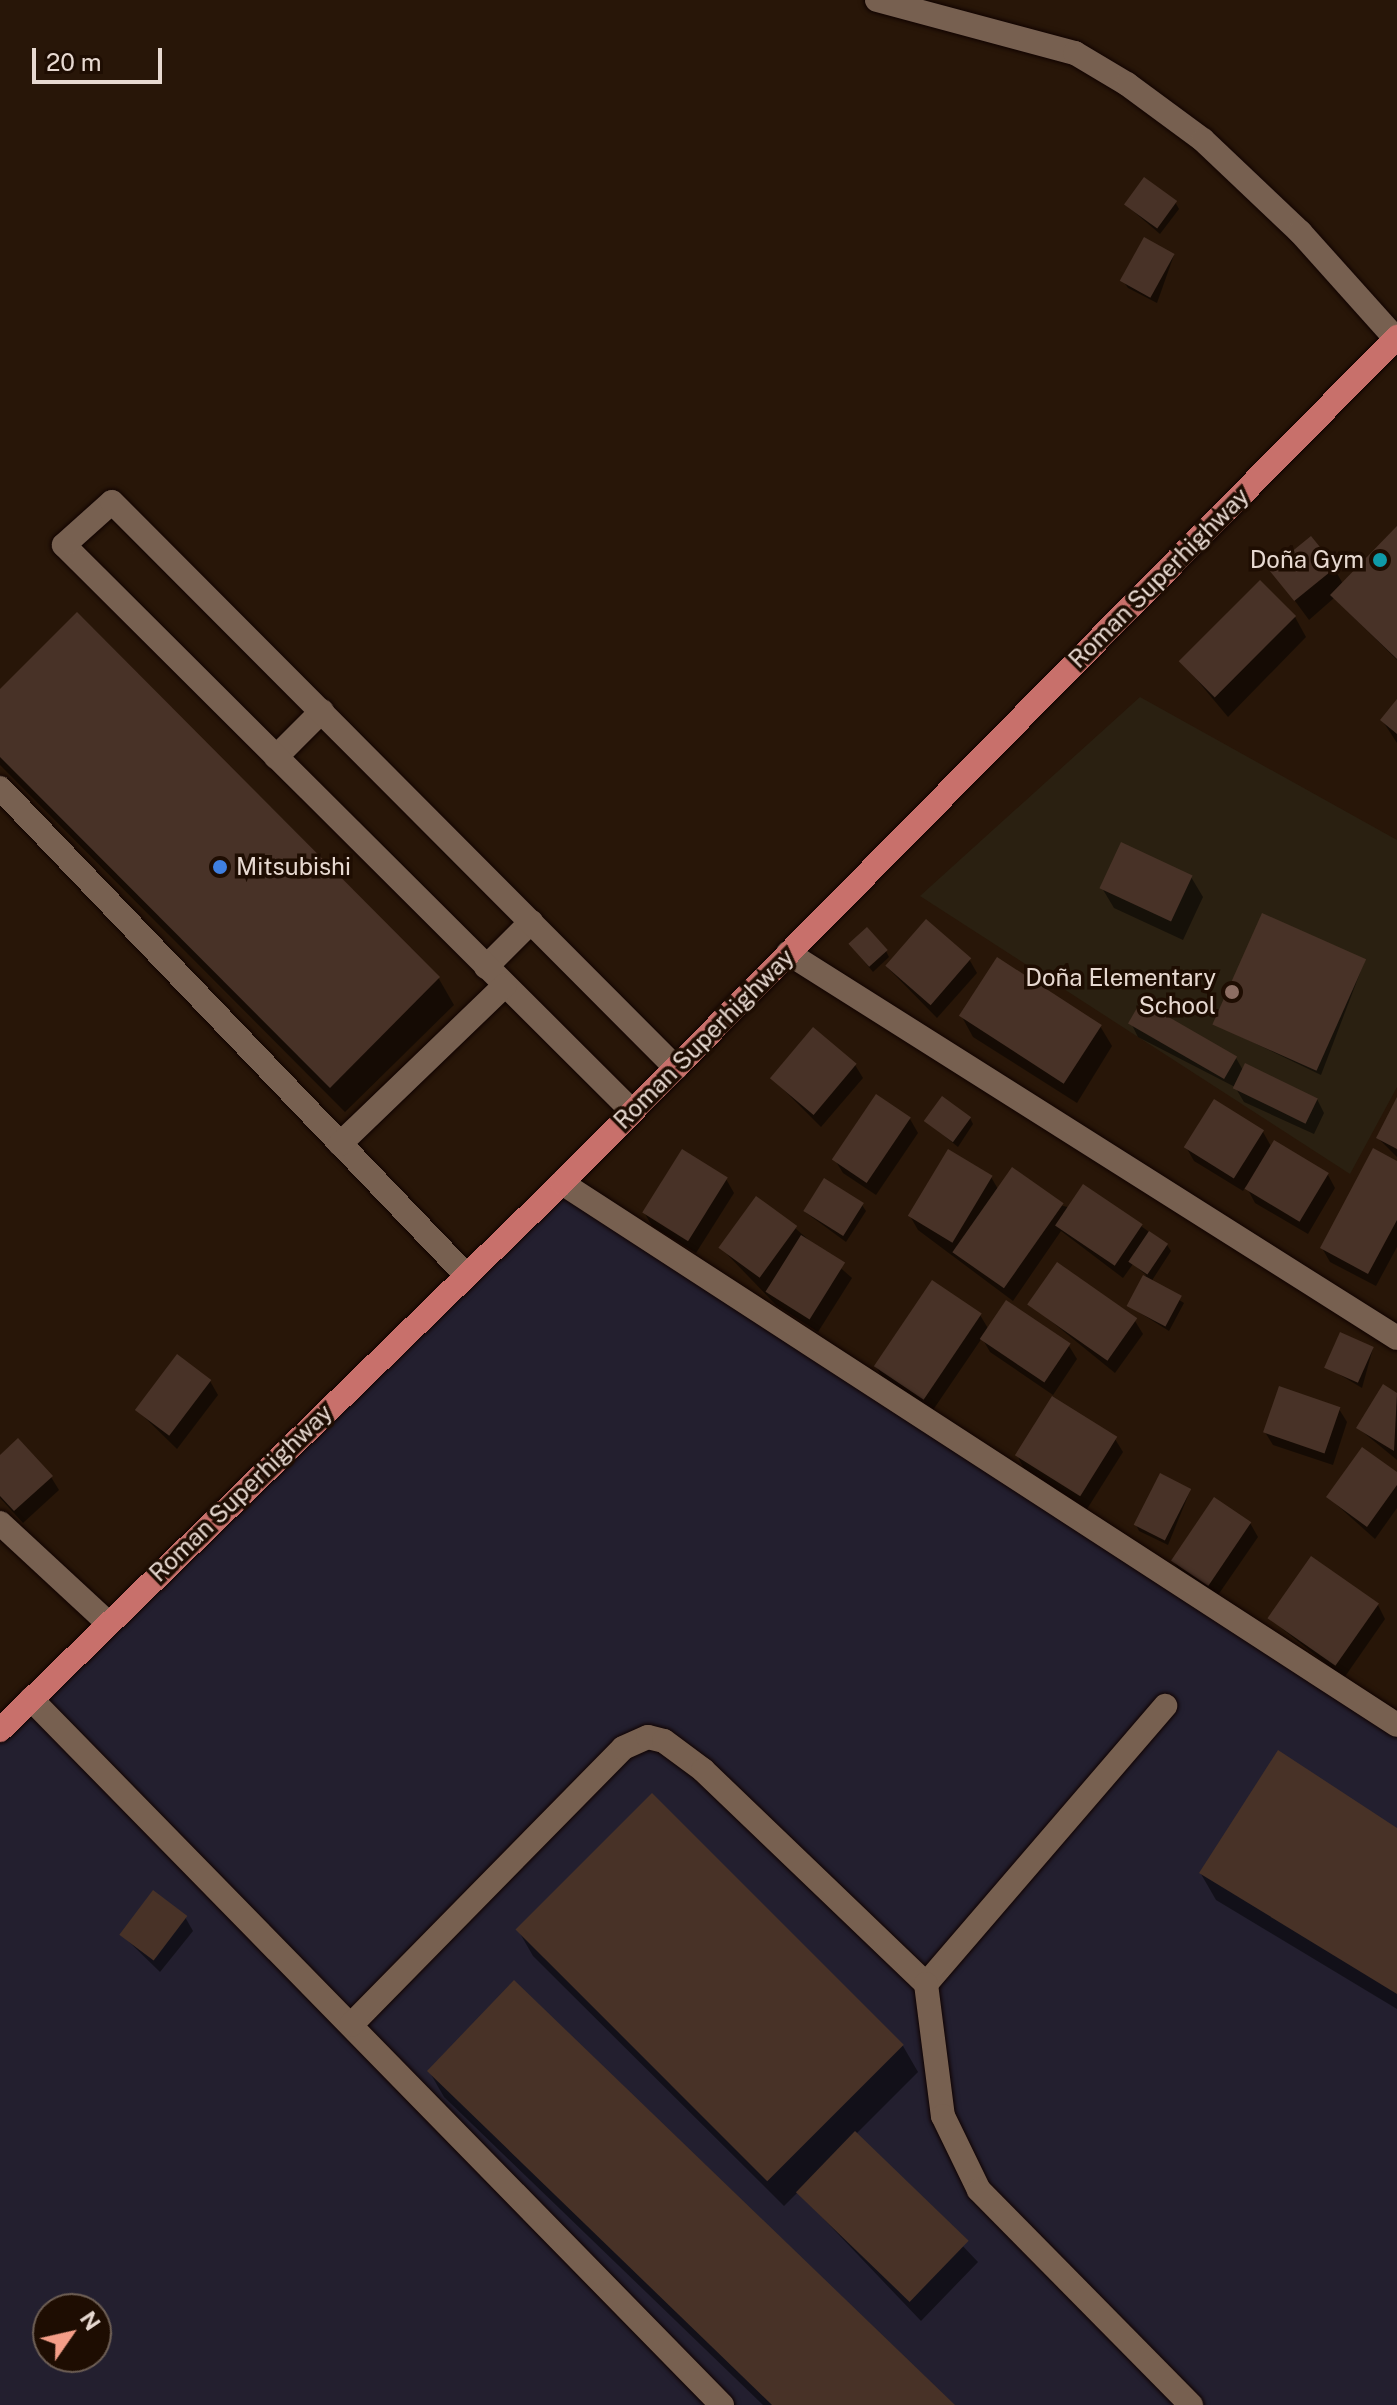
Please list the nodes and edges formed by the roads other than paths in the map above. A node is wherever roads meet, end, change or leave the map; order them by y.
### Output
1 (877, 0) edge
2 (1396, 338) edge
3 (322, 711) junction
4 (276, 757) junction
5 (0, 788) edge
6 (531, 922) junction
7 (788, 953) junction
8 (486, 967) junction
9 (505, 985) junction
10 (676, 1068) junction
11 (632, 1111) junction
12 (340, 1144) junction
13 (562, 1183) junction
14 (467, 1276) junction
15 (1397, 1338) edge
16 (0, 1523) edge
17 (107, 1622) junction
18 (31, 1699) junction
19 (1165, 1706) dead end
20 (1397, 1725) edge
21 (0, 1730) edge
22 (926, 1984) junction
23 (351, 2025) junction
24 (722, 2405) edge
25 (1191, 2405) edge

1 - 2 street
2 - 7 main road, Roman Superhighway
3 - 4 street
3 - 4 street
3 - 6 street
4 - 8 street
5 - 12 street
6 - 8 street
6 - 10 street
7 - 10 main road, Roman Superhighway
7 - 15 street
8 - 9 street
9 - 11 street
9 - 12 street
10 - 11 main road, Roman Superhighway
11 - 13 main road, Roman Superhighway
12 - 14 street
13 - 14 main road, Roman Superhighway
13 - 20 street
14 - 17 main road, Roman Superhighway
16 - 17 street
17 - 18 main road, Roman Superhighway
18 - 21 main road, Roman Superhighway
18 - 23 street
19 - 22 street
22 - 23 street
22 - 25 street
23 - 24 street

